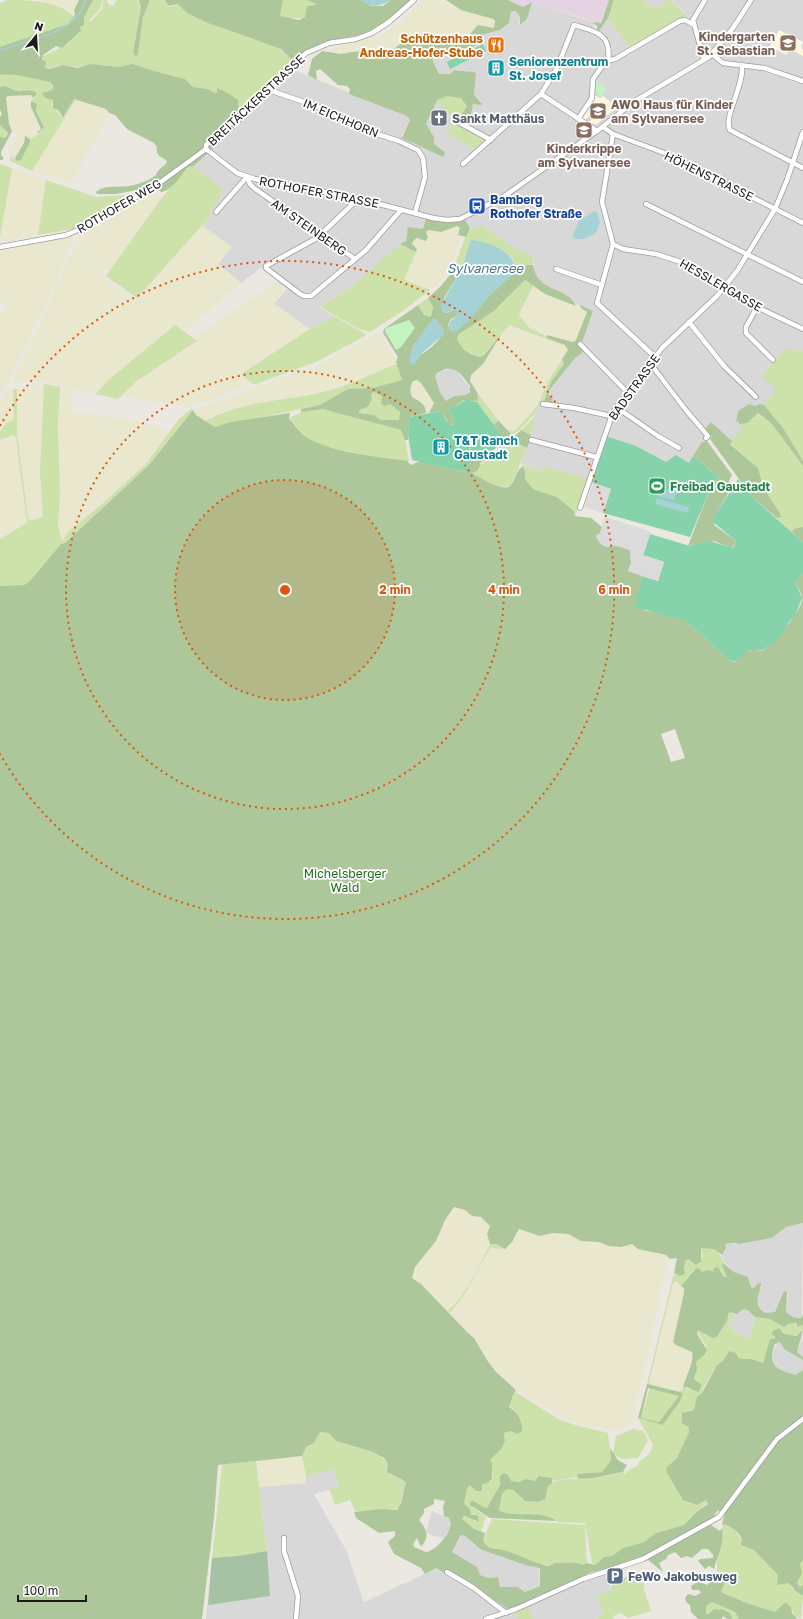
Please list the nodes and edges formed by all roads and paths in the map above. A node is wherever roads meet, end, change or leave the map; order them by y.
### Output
1 (414, 0) edge
2 (705, 0) edge
3 (751, 0) edge
4 (694, 25) junction
5 (712, 54) junction
6 (608, 60) junction
7 (704, 60) junction
8 (742, 66) junction
9 (803, 81) edge
10 (269, 90) junction
11 (541, 94) junction
12 (578, 119) junction
13 (458, 122) dead end
14 (603, 127) junction
15 (597, 131) junction
16 (803, 132) edge
17 (613, 134) junction
18 (491, 140) junction
19 (206, 150) junction
20 (793, 163) junction
21 (464, 164) dead end
22 (803, 168) edge
23 (247, 177) junction
24 (358, 198) junction
25 (646, 204) dead end
26 (775, 209) junction
27 (401, 210) junction
28 (216, 212) dead end
29 (415, 213) junction
30 (803, 223) edge
31 (320, 236) junction
32 (613, 244) junction
33 (0, 247) edge
34 (749, 254) junction
35 (355, 259) junction
36 (556, 269) dead end
37 (803, 282) edge
38 (602, 285) junction
39 (725, 288) junction
40 (757, 307) junction
41 (689, 322) junction
42 (803, 329) edge
43 (580, 344) dead end
44 (655, 357) junction
45 (773, 360) dead end
46 (650, 363) junction
47 (627, 392) junction
48 (756, 398) dead end
49 (543, 404) dead end
50 (616, 407) junction
51 (611, 416) junction
52 (706, 438) dead end
53 (531, 440) dead end
54 (679, 448) dead end
55 (596, 457) junction
56 (580, 508) dead end
57 (803, 1420) edge
58 (284, 1538) dead end
59 (447, 1572) dead end
60 (506, 1613) junction
61 (296, 1619) edge
62 (486, 1619) edge

1 - 10 street, BREITÄCKERSTRASSE
2 - 4 street
3 - 5 street, ROTHOFER STRASSE
4 - 6 street
4 - 7 street
5 - 7 street, ROTHOFER STRASSE
5 - 8 street
6 - 11 street
6 - 12 street
7 - 14 street, ROTHOFER STRASSE
8 - 9 street
8 - 20 street
10 - 19 street, BREITÄCKERSTRASSE
10 - 29 street, IM EICHHORN
11 - 12 street
11 - 18 street
12 - 15 street
13 - 18 street
14 - 15 street, ROTHOFER STRASSE
14 - 17 street, HÖHENSTRASSE
15 - 29 street, ROTHOFER STRASSE
16 - 20 street, BADSTRASSE
17 - 26 street, HÖHENSTRASSE
17 - 32 street
18 - 21 street
19 - 23 street, ROTHOFER STRASSE
19 - 33 street, ROTHOFER WEG
20 - 22 street
20 - 26 street, BADSTRASSE
23 - 24 street, ROTHOFER STRASSE
23 - 28 street
23 - 31 street, AM STEINBERG
24 - 27 street, ROTHOFER STRASSE
24 - 31 street
25 - 34 street
26 - 30 street, HÖHENSTRASSE
26 - 34 street, BADSTRASSE
27 - 29 street, ROTHOFER STRASSE
27 - 35 street
31 - 35 street, AM STEINBERG
31 - 35 street
32 - 38 street
32 - 39 street, HESSLERGASSE
34 - 37 street
34 - 39 street, BADSTRASSE
36 - 38 street
38 - 44 street
39 - 40 street, HESSLERGASSE
39 - 41 street, BADSTRASSE
40 - 42 street, HESSLERGASSE
40 - 45 street
41 - 44 street, BADSTRASSE
41 - 48 street
43 - 47 street
44 - 46 street, BADSTRASSE
46 - 47 street, BADSTRASSE
46 - 52 street
47 - 50 street, BADSTRASSE
49 - 51 street
50 - 51 street, BADSTRASSE
50 - 54 street
51 - 55 street, BADSTRASSE
53 - 55 street
55 - 56 street, BADSTRASSE
57 - 60 street
58 - 61 street
59 - 60 street
60 - 62 street

